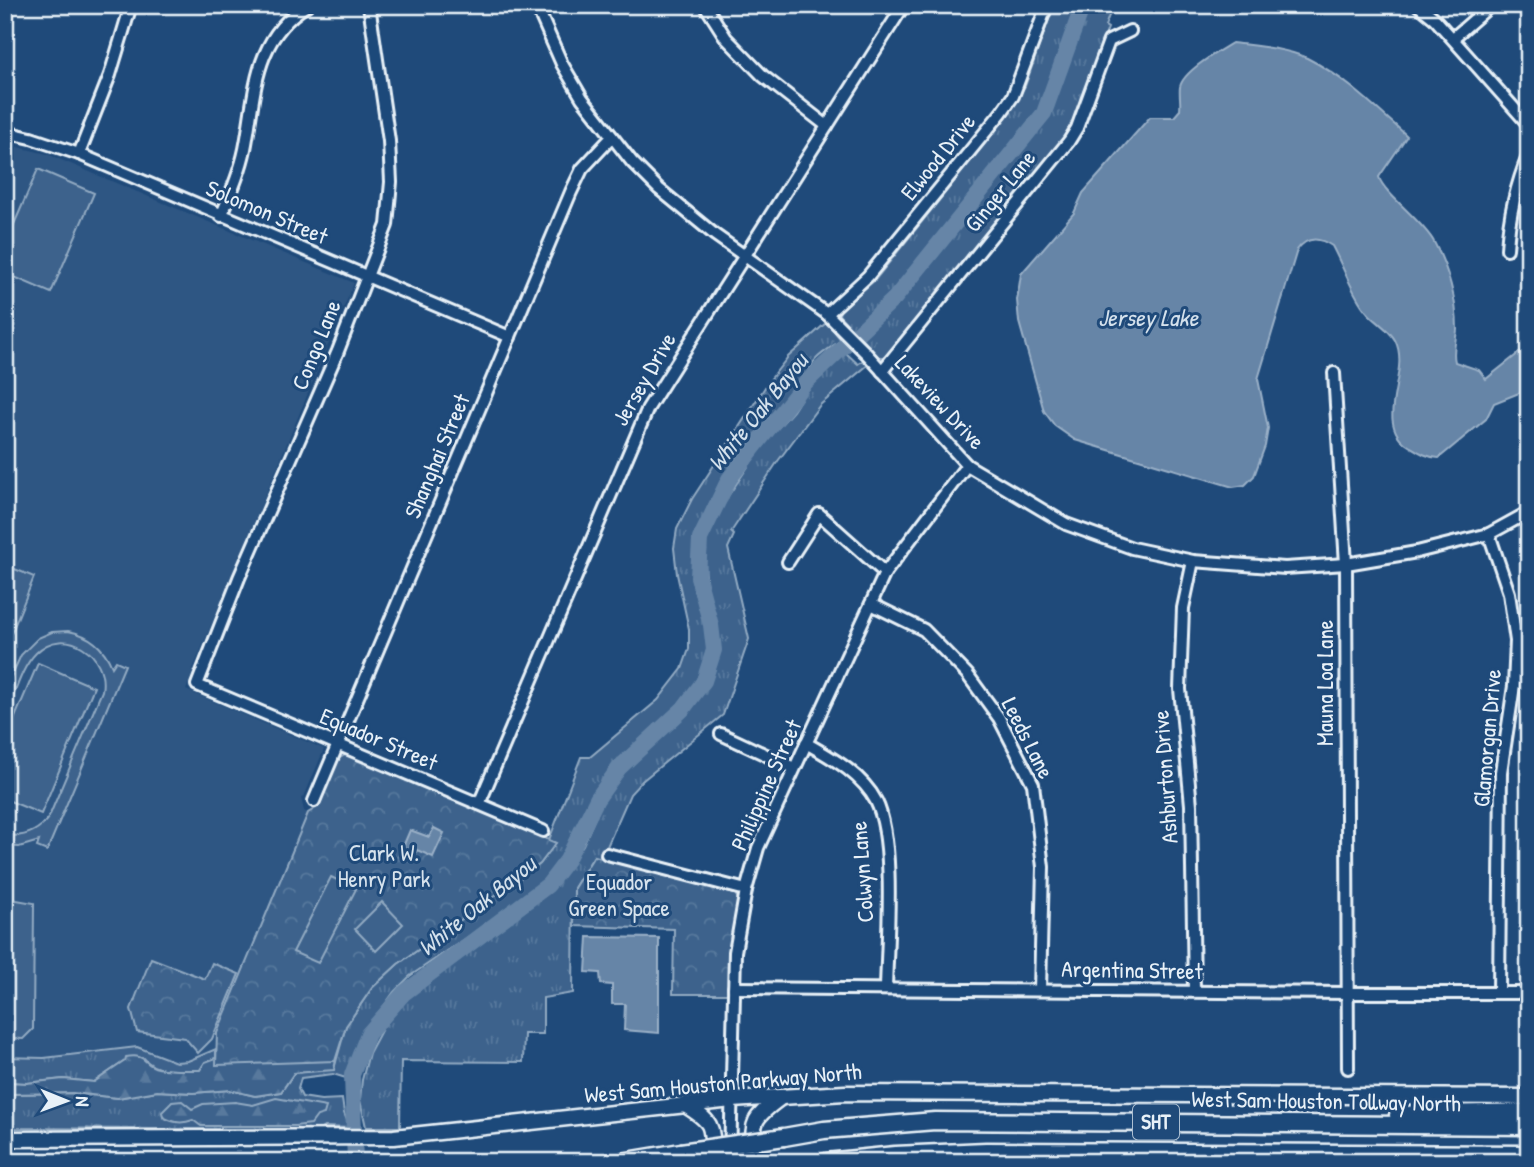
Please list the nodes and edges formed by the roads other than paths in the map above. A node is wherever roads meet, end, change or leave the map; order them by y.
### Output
1 (131, 5) edge
2 (307, 5) edge
3 (369, 5) edge
4 (536, 5) edge
5 (705, 5) edge
6 (904, 5) edge
7 (1047, 5) edge
8 (1418, 5) edge
9 (1491, 5) edge
10 (1130, 31) dead end
11 (1452, 38) junction
12 (1529, 124) edge
13 (827, 126) junction
14 (5, 132) edge
15 (612, 137) junction
16 (79, 154) junction
17 (1529, 154) edge
18 (221, 216) junction
19 (1507, 249) dead end
20 (747, 255) junction
21 (365, 276) junction
22 (827, 314) junction
23 (510, 337) junction
24 (882, 371) junction
25 (1334, 373) dead end
26 (967, 465) junction
27 (1529, 512) edge
28 (1489, 534) junction
29 (1193, 561) junction
30 (788, 562) dead end
31 (1346, 565) junction
32 (885, 573) junction
33 (871, 604) junction
34 (197, 685) joint
35 (721, 734) dead end
36 (806, 743) junction
37 (338, 744) junction
38 (794, 768) junction
39 (314, 801) dead end
40 (479, 804) junction
41 (543, 831) dead end
42 (607, 854) dead end
43 (746, 890) junction
44 (734, 988) junction
45 (886, 989) junction
46 (1040, 990) junction
47 (1194, 991) junction
48 (1348, 993) junction
49 (1499, 993) junction
50 (1529, 993) edge
51 (1348, 1068) dead end
52 (781, 1097) junction
53 (1529, 1097) edge
54 (732, 1100) junction
55 (685, 1105) junction
56 (1529, 1112) edge
57 (1280, 1124) junction
58 (1529, 1126) edge
59 (5, 1139) edge
60 (1529, 1154) edge
61 (1320, 1157) edge
62 (621, 1162) edge
63 (712, 1162) edge
64 (730, 1162) edge
65 (754, 1162) edge
66 (826, 1162) edge

1 - 16 street
2 - 18 street
3 - 21 street, Congo Lane
4 - 15 street, Lakeview Drive
5 - 13 street
6 - 13 street, Jersey Drive
7 - 22 street, Elwood Drive
8 - 11 street
9 - 11 street
10 - 24 street, Ginger Lane
11 - 12 street
13 - 20 street, Jersey Drive
14 - 16 street, Solomon Street
15 - 20 street, Lakeview Drive
15 - 23 street, Shanghai Street
16 - 18 street, Solomon Street
17 - 19 street
18 - 21 street, Solomon Street
20 - 22 street, Lakeview Drive
20 - 40 street, Jersey Drive
21 - 23 street, Solomon Street
21 - 34 street, Congo Lane
22 - 24 street, Lakeview Drive
23 - 37 street, Shanghai Street
24 - 26 street, Lakeview Drive
25 - 31 street, Mauna Loa Lane
26 - 29 street, Lakeview Drive
26 - 32 street, Philippine Street
27 - 28 street, Lakeview Drive
28 - 31 street, Lakeview Drive
28 - 49 street, Glamorgan Drive
29 - 31 street, Lakeview Drive
29 - 47 street, Ashburton Drive
30 - 32 street
31 - 48 street, Mauna Loa Lane
32 - 33 street, Philippine Street
33 - 36 street, Philippine Street
33 - 46 street, Leeds Lane
34 - 37 street, Equador Street
35 - 38 street
36 - 38 street, Philippine Street
36 - 45 street, Colwyn Lane
37 - 39 street, Shanghai Street
37 - 40 street, Equador Street
38 - 43 street, Philippine Street
40 - 41 street, Equador Street
42 - 43 street
43 - 44 street, Philippine Street
44 - 45 street, Argentina Street
44 - 54 street, Philippine Street
45 - 46 street, Argentina Street
46 - 47 street, Argentina Street
47 - 48 street, Argentina Street
48 - 49 street, Argentina Street
48 - 51 street, Mauna Loa Lane
49 - 50 street, Argentina Street
52 - 53 main road, West Sam Houston Parkway North
52 - 54 main road, West Sam Houston Parkway North
52 - 65 main road
54 - 55 main road, West Sam Houston Parkway North
54 - 64 street, Philippine Street
55 - 59 main road, West Sam Houston Parkway North
55 - 63 main road
56 - 57 highway
57 - 58 highway, West Sam Houston Tollway North / SHT
57 - 62 highway, West Sam Houston Tollway North / SHT, bridge
60 - 61 highway, SHT
61 - 66 highway, SHT

